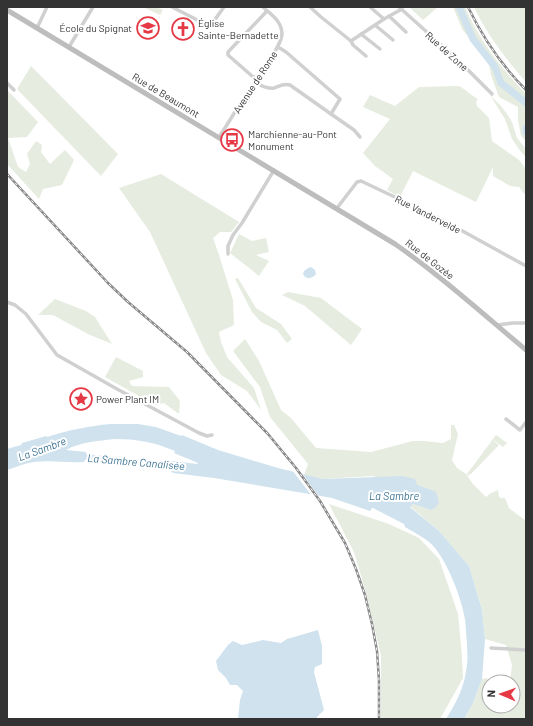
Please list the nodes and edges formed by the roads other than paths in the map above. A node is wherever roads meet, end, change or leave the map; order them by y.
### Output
1 (47, 7) edge
2 (93, 7) edge
3 (173, 7) edge
4 (224, 7) edge
5 (263, 7) edge
6 (310, 7) edge
7 (370, 7) edge
8 (400, 8) edge
9 (7, 10) edge
10 (267, 11) junction
11 (389, 16) junction
12 (384, 19) junction
13 (375, 25) junction
14 (37, 28) junction
15 (406, 32) dead end
16 (361, 34) junction
17 (393, 40) dead end
18 (351, 41) junction
19 (69, 47) junction
20 (278, 47) junction
21 (380, 49) dead end
22 (366, 56) dead end
23 (256, 80) junction
24 (7, 83) edge
25 (14, 90) dead end
26 (492, 94) dead end
27 (331, 114) junction
28 (219, 137) junction
29 (360, 137) dead end
30 (274, 170) junction
31 (315, 195) joint
32 (337, 208) junction
33 (228, 254) dead end
34 (526, 266) edge
35 (7, 302) edge
36 (526, 323) edge
37 (497, 325) junction
38 (526, 350) edge
39 (506, 419) dead end
40 (526, 422) edge
41 (212, 435) dead end
42 (491, 648) dead end
43 (526, 650) edge

1 - 14 street
2 - 19 street
3 - 4 street
5 - 10 street, Avenue de Rome
6 - 18 street
7 - 12 street
8 - 11 street
8 - 26 street, Rue de Zone
9 - 14 main road, Rue de Beaumont
10 - 20 street, Avenue de Rome
10 - 23 street
11 - 12 street
11 - 15 street
12 - 13 street
13 - 16 street
13 - 17 street
14 - 19 main road, Rue de Beaumont
16 - 18 street
16 - 21 street
18 - 22 street
19 - 28 main road, Rue de Beaumont
20 - 23 street, Avenue de Rome
20 - 27 street
23 - 27 street
23 - 28 street, Avenue de Rome
24 - 25 street
27 - 29 street
28 - 30 main road, Rue de Beaumont
30 - 31 main road, Rue de Beaumont
30 - 33 street
31 - 32 main road, Rue de Gozée
32 - 34 street, Rue Vandervelde
32 - 37 main road, Rue de Gozée
35 - 41 street
36 - 37 street
37 - 38 main road, Rue de Gozée
39 - 40 street
42 - 43 street

